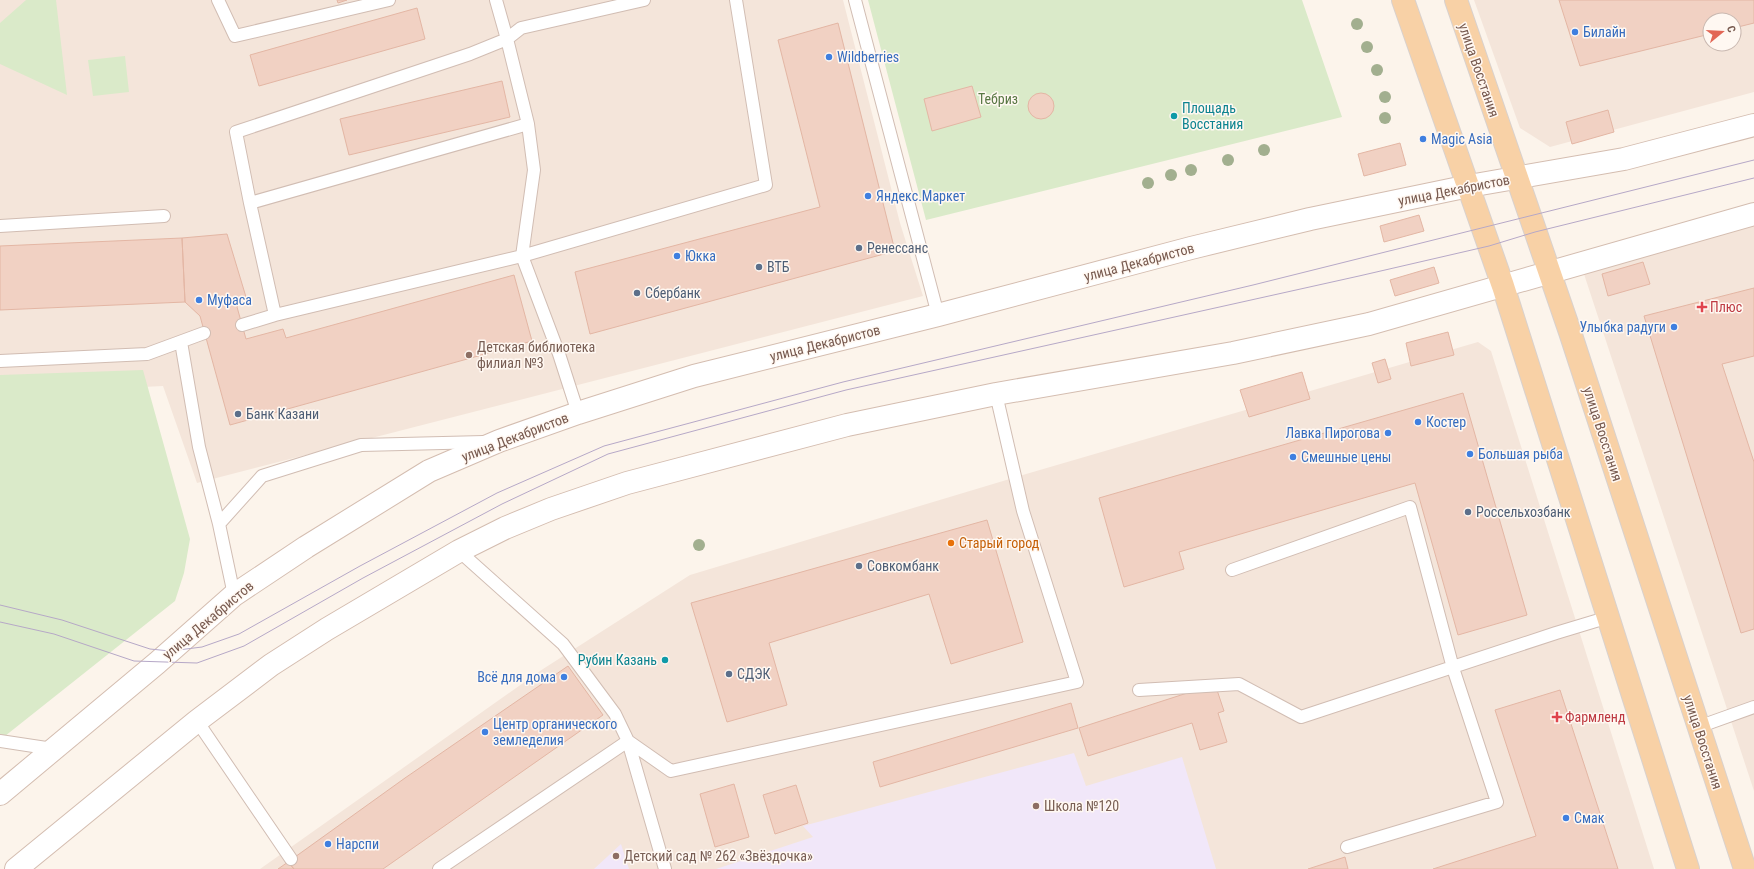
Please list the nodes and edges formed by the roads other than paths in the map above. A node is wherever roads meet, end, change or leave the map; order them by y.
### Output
1 (218, 0) edge
2 (390, 0) edge
3 (496, 0) edge
4 (644, 0) edge
5 (736, 0) edge
6 (855, 0) edge
7 (1403, 0) edge
8 (1456, 0) edge
9 (507, 39) junction
10 (528, 124) junction
11 (1754, 125) edge
12 (1515, 178) junction
13 (1469, 186) junction
14 (250, 203) junction
15 (1754, 214) edge
16 (164, 216) dead end
17 (0, 226) edge
18 (522, 256) junction
19 (1548, 271) junction
20 (1504, 286) junction
21 (275, 315) junction
22 (938, 315) junction
23 (242, 325) dead end
24 (204, 333) dead end
25 (181, 342) junction
26 (0, 361) edge
27 (996, 394) junction
28 (578, 413) junction
29 (499, 442) junction
30 (219, 524) junction
31 (459, 551) junction
32 (1232, 570) dead end
33 (234, 595) junction
34 (1610, 617) junction
35 (1453, 668) junction
36 (1139, 690) dead end
37 (1754, 707) edge
38 (197, 722) junction
39 (1698, 727) junction
40 (0, 741) edge
41 (628, 741) junction
42 (53, 749) junction
43 (0, 794) edge
44 (1347, 847) dead end
45 (291, 860) dead end
46 (16, 869) edge
47 (439, 869) edge
48 (665, 869) edge
49 (1688, 869) edge
50 (1745, 869) edge

1 - 2 lane
3 - 9 lane
4 - 9 lane
5 - 18 lane
6 - 22 lane
7 - 13 main road
8 - 12 main road, улица Восстания
9 - 10 lane
9 - 14 lane
10 - 14 lane
10 - 18 lane
11 - 12 main road, улица Декабристов
12 - 13 main road, улица Декабристов
12 - 19 main road, улица Восстания
13 - 20 main road
13 - 22 main road, улица Декабристов
14 - 21 lane
15 - 19 main road
16 - 17 lane
18 - 21 lane
18 - 28 lane
19 - 20 main road
19 - 39 main road, улица Восстания
20 - 27 main road
20 - 34 main road
21 - 23 lane
22 - 28 main road, улица Декабристов
24 - 25 lane
25 - 26 lane
25 - 30 lane
27 - 31 main road
27 - 41 lane
28 - 29 main road, улица Декабристов
29 - 30 lane
29 - 33 main road, улица Декабристов
30 - 33 lane
31 - 38 main road
31 - 41 lane
32 - 35 lane
33 - 42 main road, улица Декабристов
34 - 35 lane
34 - 49 main road
35 - 36 lane
35 - 44 lane
37 - 39 lane
38 - 45 lane
38 - 46 main road
39 - 50 main road, улица Восстания
40 - 42 lane
41 - 47 lane
41 - 48 lane
42 - 43 main road, улица Декабристов

